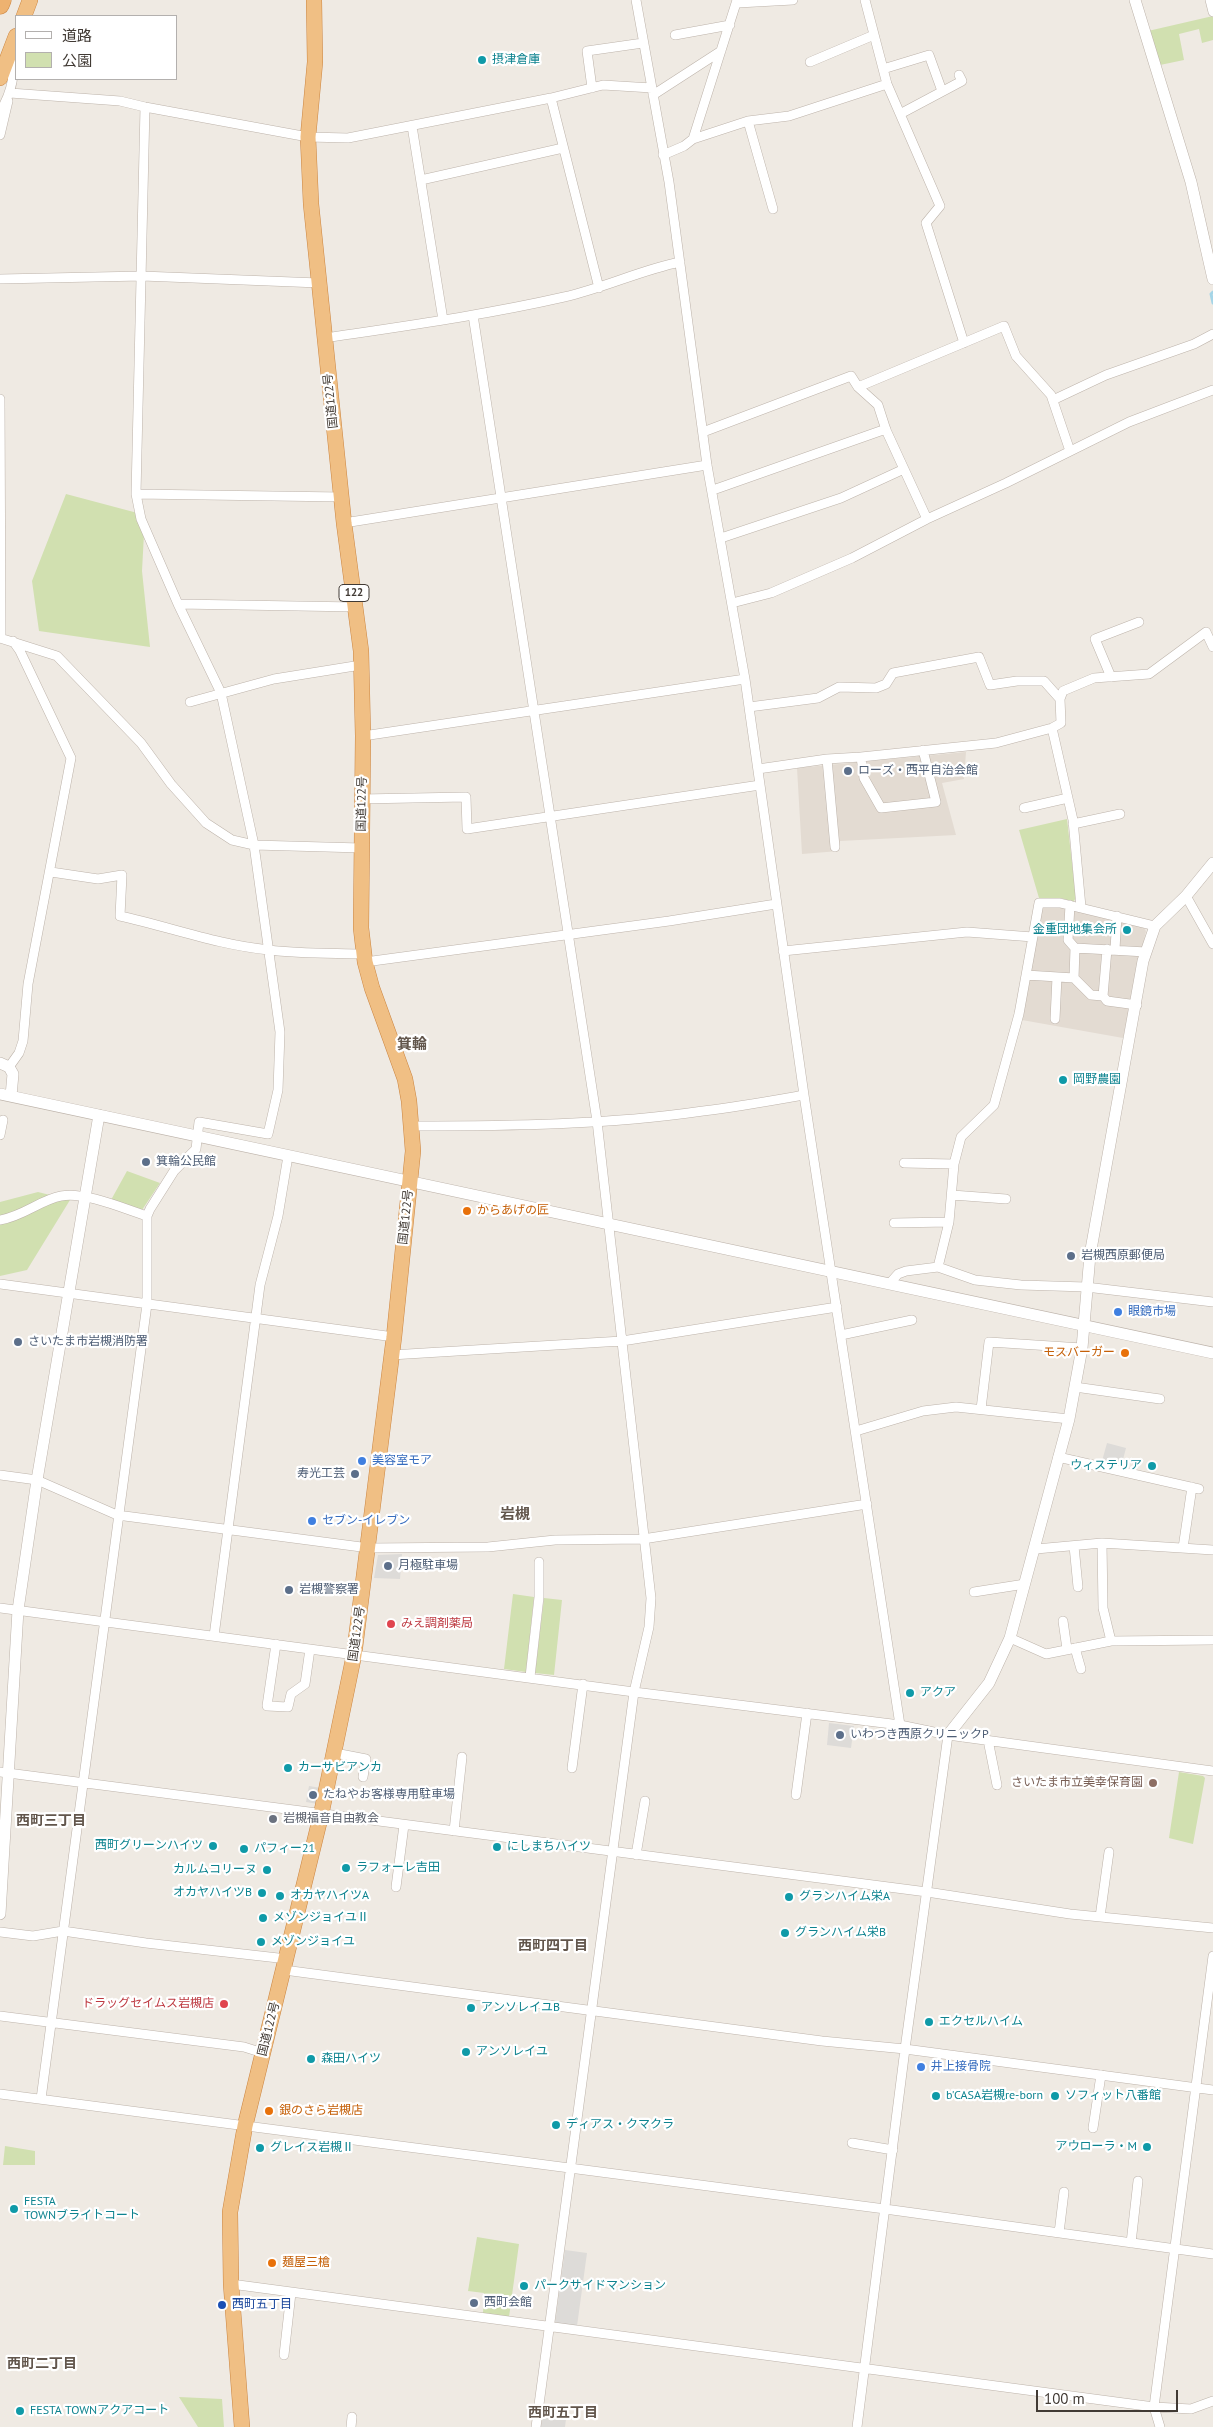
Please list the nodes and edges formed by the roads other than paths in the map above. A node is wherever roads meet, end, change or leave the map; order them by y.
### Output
1 (2, 0) edge
2 (30, 0) edge
3 (314, 0) edge
4 (636, 0) edge
5 (793, 0) edge
6 (865, 0) edge
7 (1135, 0) edge
8 (1210, 0) edge
9 (737, 1) edge
10 (0, 5) edge
11 (1213, 12) edge
12 (24, 15) edge
13 (730, 25) junction
14 (874, 35) junction
15 (675, 36) dead end
16 (15, 39) edge
17 (644, 42) junction
18 (721, 51) junction
19 (9, 56) junction
20 (810, 62) dead end
21 (883, 69) junction
22 (959, 75) dead end
23 (0, 78) edge
24 (887, 84) junction
25 (592, 88) junction
26 (942, 91) junction
27 (652, 92) junction
28 (9, 97) junction
29 (551, 98) junction
30 (145, 108) junction
31 (0, 112) edge
32 (900, 114) junction
33 (748, 121) junction
34 (412, 126) junction
35 (0, 135) edge
36 (308, 137) junction
37 (693, 139) junction
38 (564, 148) junction
39 (663, 155) junction
40 (421, 180) junction
41 (773, 209) dead end
42 (1210, 257) edge
43 (680, 262) junction
44 (142, 276) junction
45 (0, 279) edge
46 (1213, 279) edge
47 (319, 283) junction
48 (599, 288) junction
49 (474, 315) junction
50 (443, 320) junction
51 (1213, 334) edge
52 (325, 338) junction
53 (964, 343) junction
54 (858, 387) junction
55 (1213, 390) edge
56 (0, 399) edge
57 (1053, 400) junction
58 (0, 410) edge
59 (886, 429) junction
60 (703, 432) junction
61 (1070, 451) junction
62 (707, 465) junction
63 (904, 469) junction
64 (712, 490) junction
65 (136, 494) junction
66 (342, 497) junction
67 (502, 499) junction
68 (926, 519) junction
69 (344, 523) junction
70 (721, 538) junction
71 (732, 603) junction
72 (178, 604) junction
73 (357, 607) junction
74 (1139, 622) dead end
75 (0, 638) edge
76 (13, 642) junction
77 (1213, 647) edge
78 (361, 665) junction
79 (1111, 677) junction
80 (745, 679) junction
81 (221, 693) junction
82 (1060, 699) junction
83 (190, 702) dead end
84 (749, 707) junction
85 (535, 710) junction
86 (1052, 728) junction
87 (363, 736) junction
88 (923, 750) junction
89 (861, 757) junction
90 (827, 759) junction
91 (758, 769) junction
92 (760, 785) junction
93 (1068, 798) junction
94 (361, 799) junction
95 (1024, 808) dead end
96 (1120, 814) dead end
97 (551, 817) junction
98 (1073, 824) junction
99 (254, 845) junction
100 (835, 847) dead end
101 (361, 848) junction
102 (1213, 863) edge
103 (51, 872) junction
104 (1186, 896) junction
105 (776, 904) junction
106 (1070, 905) junction
107 (1081, 907) junction
108 (1117, 916) junction
109 (1155, 926) junction
110 (569, 934) junction
111 (1033, 937) junction
112 (1213, 944) edge
113 (1075, 948) junction
114 (1111, 949) junction
115 (268, 950) junction
116 (783, 951) junction
117 (1146, 952) junction
118 (365, 958) junction
119 (1026, 975) junction
120 (1057, 977) junction
121 (1074, 978) junction
122 (1103, 996) junction
123 (1137, 1005) junction
124 (1055, 1019) dead end
125 (4, 1065) edge
126 (804, 1095) junction
127 (4, 1096) edge
128 (99, 1115) junction
129 (3, 1120) dead end
130 (597, 1121) junction
131 (412, 1126) junction
132 (0, 1135) edge
133 (198, 1136) junction
134 (288, 1156) junction
135 (904, 1163) dead end
136 (954, 1164) junction
137 (410, 1181) junction
138 (952, 1195) junction
139 (86, 1197) junction
140 (1006, 1199) dead end
141 (148, 1216) junction
142 (0, 1220) edge
143 (949, 1222) junction
144 (608, 1223) junction
145 (894, 1223) dead end
146 (938, 1267) junction
147 (831, 1270) junction
148 (890, 1283) junction
149 (0, 1284) edge
150 (1086, 1287) junction
151 (69, 1294) junction
152 (1213, 1302) edge
153 (147, 1304) junction
154 (837, 1307) junction
155 (257, 1317) junction
156 (912, 1320) dead end
157 (1084, 1326) junction
158 (841, 1335) junction
159 (394, 1337) junction
160 (622, 1341) junction
161 (1082, 1348) junction
162 (1213, 1353) edge
163 (391, 1355) junction
164 (1075, 1387) junction
165 (1160, 1399) dead end
166 (982, 1409) junction
167 (1069, 1419) junction
168 (856, 1431) junction
169 (1058, 1457) junction
170 (0, 1475) edge
171 (37, 1480) junction
172 (867, 1504) junction
173 (117, 1514) junction
174 (228, 1530) junction
175 (643, 1539) junction
176 (1102, 1543) junction
177 (1074, 1546) junction
178 (369, 1548) junction
179 (1183, 1548) junction
180 (1036, 1549) junction
181 (1213, 1550) edge
182 (539, 1562) dead end
183 (1025, 1584) junction
184 (1078, 1587) dead end
185 (974, 1592) dead end
186 (0, 1608) edge
187 (18, 1610) junction
188 (1063, 1621) dead end
189 (103, 1622) junction
190 (214, 1636) junction
191 (1010, 1638) junction
192 (1213, 1640) edge
193 (1111, 1641) junction
194 (276, 1644) junction
195 (1071, 1648) junction
196 (310, 1649) junction
197 (354, 1655) junction
198 (1080, 1669) dead end
199 (530, 1677) junction
200 (583, 1684) junction
201 (634, 1692) junction
202 (807, 1713) junction
203 (900, 1725) junction
204 (948, 1735) junction
205 (988, 1740) junction
206 (335, 1753) junction
207 (462, 1757) dead end
208 (572, 1768) dead end
209 (1213, 1771) edge
210 (4, 1772) edge
211 (363, 1777) dead end
212 (84, 1783) junction
213 (997, 1786) dead end
214 (796, 1795) dead end
215 (644, 1802) dead end
216 (321, 1815) junction
217 (404, 1825) junction
218 (454, 1831) junction
219 (613, 1850) junction
220 (1109, 1852) dead end
221 (636, 1855) junction
222 (396, 1887) dead end
223 (928, 1892) junction
224 (0, 1914) edge
225 (1100, 1917) junction
226 (1213, 1928) edge
227 (62, 1931) junction
228 (0, 1932) edge
229 (1213, 1956) edge
230 (285, 1964) junction
231 (592, 2010) junction
232 (0, 2016) edge
233 (50, 2022) junction
234 (905, 2049) junction
235 (263, 2053) junction
236 (1101, 2075) junction
237 (1195, 2087) junction
238 (1213, 2090) edge
239 (0, 2094) edge
240 (41, 2099) junction
241 (245, 2126) junction
242 (1093, 2128) dead end
243 (852, 2143) dead end
244 (893, 2150) junction
245 (572, 2168) junction
246 (1138, 2181) dead end
247 (1064, 2192) dead end
248 (885, 2209) junction
249 (1059, 2233) junction
250 (1131, 2243) junction
251 (1173, 2249) junction
252 (1213, 2254) edge
253 (231, 2284) junction
254 (291, 2293) junction
255 (549, 2327) junction
256 (284, 2355) dead end
257 (864, 2368) junction
258 (1213, 2401) edge
259 (1154, 2407) junction
260 (352, 2417) dead end
261 (242, 2427) edge
262 (351, 2427) edge
263 (536, 2427) edge
264 (857, 2427) edge
265 (1160, 2427) edge

1 - 10 highway
2 - 12 highway
3 - 36 highway, 国道122号 / 122
4 - 17 street
5 - 9 street
6 - 14 street
7 - 42 street
8 - 11 street
9 - 13 street
13 - 15 street
13 - 18 street
14 - 20 street
14 - 21 street
16 - 19 highway
17 - 25 street
17 - 27 street
18 - 27 street
18 - 37 street
19 - 23 highway
19 - 28 street
21 - 24 street
21 - 26 street
22 - 26 street
24 - 32 street
24 - 33 street
25 - 27 street
25 - 29 street
26 - 32 street
27 - 39 street
28 - 30 street
28 - 31 street
28 - 35 street
29 - 34 street
29 - 38 street
30 - 36 street
30 - 44 street
32 - 53 street
33 - 37 street
33 - 41 street
34 - 36 street
34 - 40 street
36 - 47 highway, 国道122号 / 122
37 - 39 street
38 - 40 street
38 - 48 street
39 - 43 street
40 - 50 street
42 - 46 street
43 - 48 street
43 - 60 street
44 - 45 street
44 - 47 street
44 - 65 street
47 - 52 highway, 国道122号 / 122
48 - 49 street
49 - 50 street
49 - 67 street
50 - 52 street
51 - 57 street
52 - 66 highway, 国道122号 / 122
53 - 54 street
53 - 57 street
54 - 59 street
54 - 60 street
55 - 61 street
56 - 58 street
57 - 61 street
58 - 75 street
59 - 63 street
59 - 64 street
60 - 62 street
61 - 68 street
62 - 64 street
62 - 67 street
63 - 68 street
63 - 70 street
64 - 70 street
65 - 66 street
65 - 72 street
66 - 69 highway, 国道122号 / 122
67 - 69 street
67 - 85 street
68 - 71 street
69 - 73 highway, 国道122号 / 122
70 - 71 street
71 - 80 street
72 - 73 street
72 - 81 street
73 - 78 highway, 国道122号 / 122
74 - 79 street
75 - 76 street
76 - 99 street
76 - 103 street
77 - 79 street
78 - 81 street
78 - 87 highway, 国道122号 / 122
79 - 82 street
80 - 84 street
80 - 85 street
81 - 83 street
81 - 99 street
82 - 84 street
82 - 86 street
84 - 91 street
85 - 87 street
85 - 97 street
86 - 88 street
86 - 93 street
87 - 94 highway, 国道122号 / 122
88 - 89 street
88 - 89 street
89 - 90 street
90 - 91 street
90 - 100 street
91 - 92 street
92 - 97 street
92 - 105 street
93 - 95 street
93 - 98 street
94 - 97 street
94 - 101 highway, 国道122号 / 122
96 - 98 street
97 - 110 street
98 - 107 street
99 - 101 street
99 - 115 street
101 - 118 highway, 国道122号 / 122
102 - 104 street
103 - 115 street
103 - 125 street
104 - 109 street
104 - 112 street
105 - 110 street
105 - 116 street
106 - 107 street
106 - 111 street
106 - 113 street
107 - 108 street
108 - 109 street
108 - 114 street
109 - 117 street
110 - 118 street
110 - 130 street
111 - 116 street
111 - 119 street
113 - 114 street
113 - 121 street
114 - 117 street
114 - 122 street
115 - 118 street
115 - 133 street
116 - 126 street
117 - 123 street
118 - 131 highway, 国道122号 / 122
119 - 120 street
119 - 136 street
120 - 121 street
120 - 124 street
121 - 122 street
122 - 123 street
123 - 150 street
125 - 127 street
126 - 130 street
126 - 147 street
127 - 128 street
128 - 133 street
128 - 139 street
129 - 132 street
130 - 131 street
130 - 144 street
131 - 137 highway, 国道122号 / 122
133 - 134 street
133 - 141 street
134 - 137 street
134 - 155 street
135 - 136 street
136 - 138 street
137 - 144 street
137 - 159 highway, 国道122号 / 122
138 - 140 street
138 - 143 street
139 - 141 street
139 - 142 street
139 - 151 street
141 - 153 street
143 - 145 street
143 - 146 street
144 - 147 street
144 - 160 street
146 - 148 street
146 - 150 street
147 - 148 street
147 - 154 street
148 - 157 street
149 - 151 street
150 - 152 street
150 - 157 street
151 - 153 street
151 - 171 street
153 - 155 street
153 - 173 street
154 - 158 street
154 - 160 street
155 - 159 street
155 - 174 street
156 - 158 street
157 - 161 street
157 - 162 street
158 - 168 street
159 - 163 highway, 国道122号 / 122
160 - 163 street
160 - 175 street
161 - 164 street
161 - 166 street
163 - 178 highway, 国道122号 / 122
164 - 165 street
164 - 167 street
166 - 167 street
166 - 168 street
167 - 169 street
168 - 172 street
169 - 179 street
169 - 180 street
170 - 171 street
171 - 173 street
171 - 187 street
172 - 175 street
172 - 203 street
173 - 174 street
173 - 189 street
174 - 178 street
174 - 190 street
175 - 178 street
175 - 201 street
176 - 177 street
176 - 179 street
176 - 193 street
177 - 180 street
177 - 184 street
178 - 197 highway, 国道122号 / 122
179 - 181 street
180 - 183 street
182 - 199 street
183 - 185 street
183 - 191 street
186 - 187 street
187 - 189 street
187 - 210 street
188 - 195 street
189 - 190 street
189 - 212 street
190 - 194 street
191 - 195 street
191 - 204 street
192 - 193 street
193 - 195 street
194 - 196 street
194 - 196 street
195 - 198 street
196 - 197 street
197 - 199 street
197 - 206 highway, 国道122号 / 122
199 - 200 street
200 - 201 street
200 - 208 street
201 - 202 street
201 - 219 street
202 - 203 street
202 - 214 street
203 - 204 street
204 - 205 street
204 - 223 street
205 - 209 street
205 - 213 street
206 - 211 street
206 - 216 highway, 国道122号 / 122
207 - 218 street
210 - 212 street
210 - 224 street
212 - 216 street
212 - 227 street
215 - 221 street
216 - 217 street
216 - 230 highway, 国道122号 / 122
217 - 218 street
217 - 222 street
218 - 219 street
219 - 221 street
219 - 231 street
220 - 225 street
221 - 223 street
223 - 225 street
223 - 234 street
225 - 226 street
227 - 228 street
227 - 230 street
227 - 233 street
229 - 237 street
230 - 231 street
230 - 235 highway, 国道122号 / 122
231 - 234 street
231 - 245 street
232 - 233 street
233 - 235 street
233 - 240 street
234 - 236 street
234 - 244 street
235 - 241 highway, 国道122号 / 122
236 - 237 street
236 - 242 street
237 - 238 street
237 - 251 street
239 - 240 street
240 - 241 street
241 - 245 street
241 - 253 highway, 国道122号 / 122
243 - 244 street
244 - 248 street
245 - 248 street
245 - 255 street
246 - 250 street
247 - 249 street
248 - 249 street
248 - 257 street
249 - 250 street
250 - 251 street
251 - 252 street
251 - 259 street
253 - 254 street
253 - 261 highway, 国道122号 / 122
254 - 255 street
254 - 256 street
255 - 257 street
255 - 263 street
257 - 259 street
257 - 264 street
258 - 259 street
259 - 265 street
260 - 262 street

